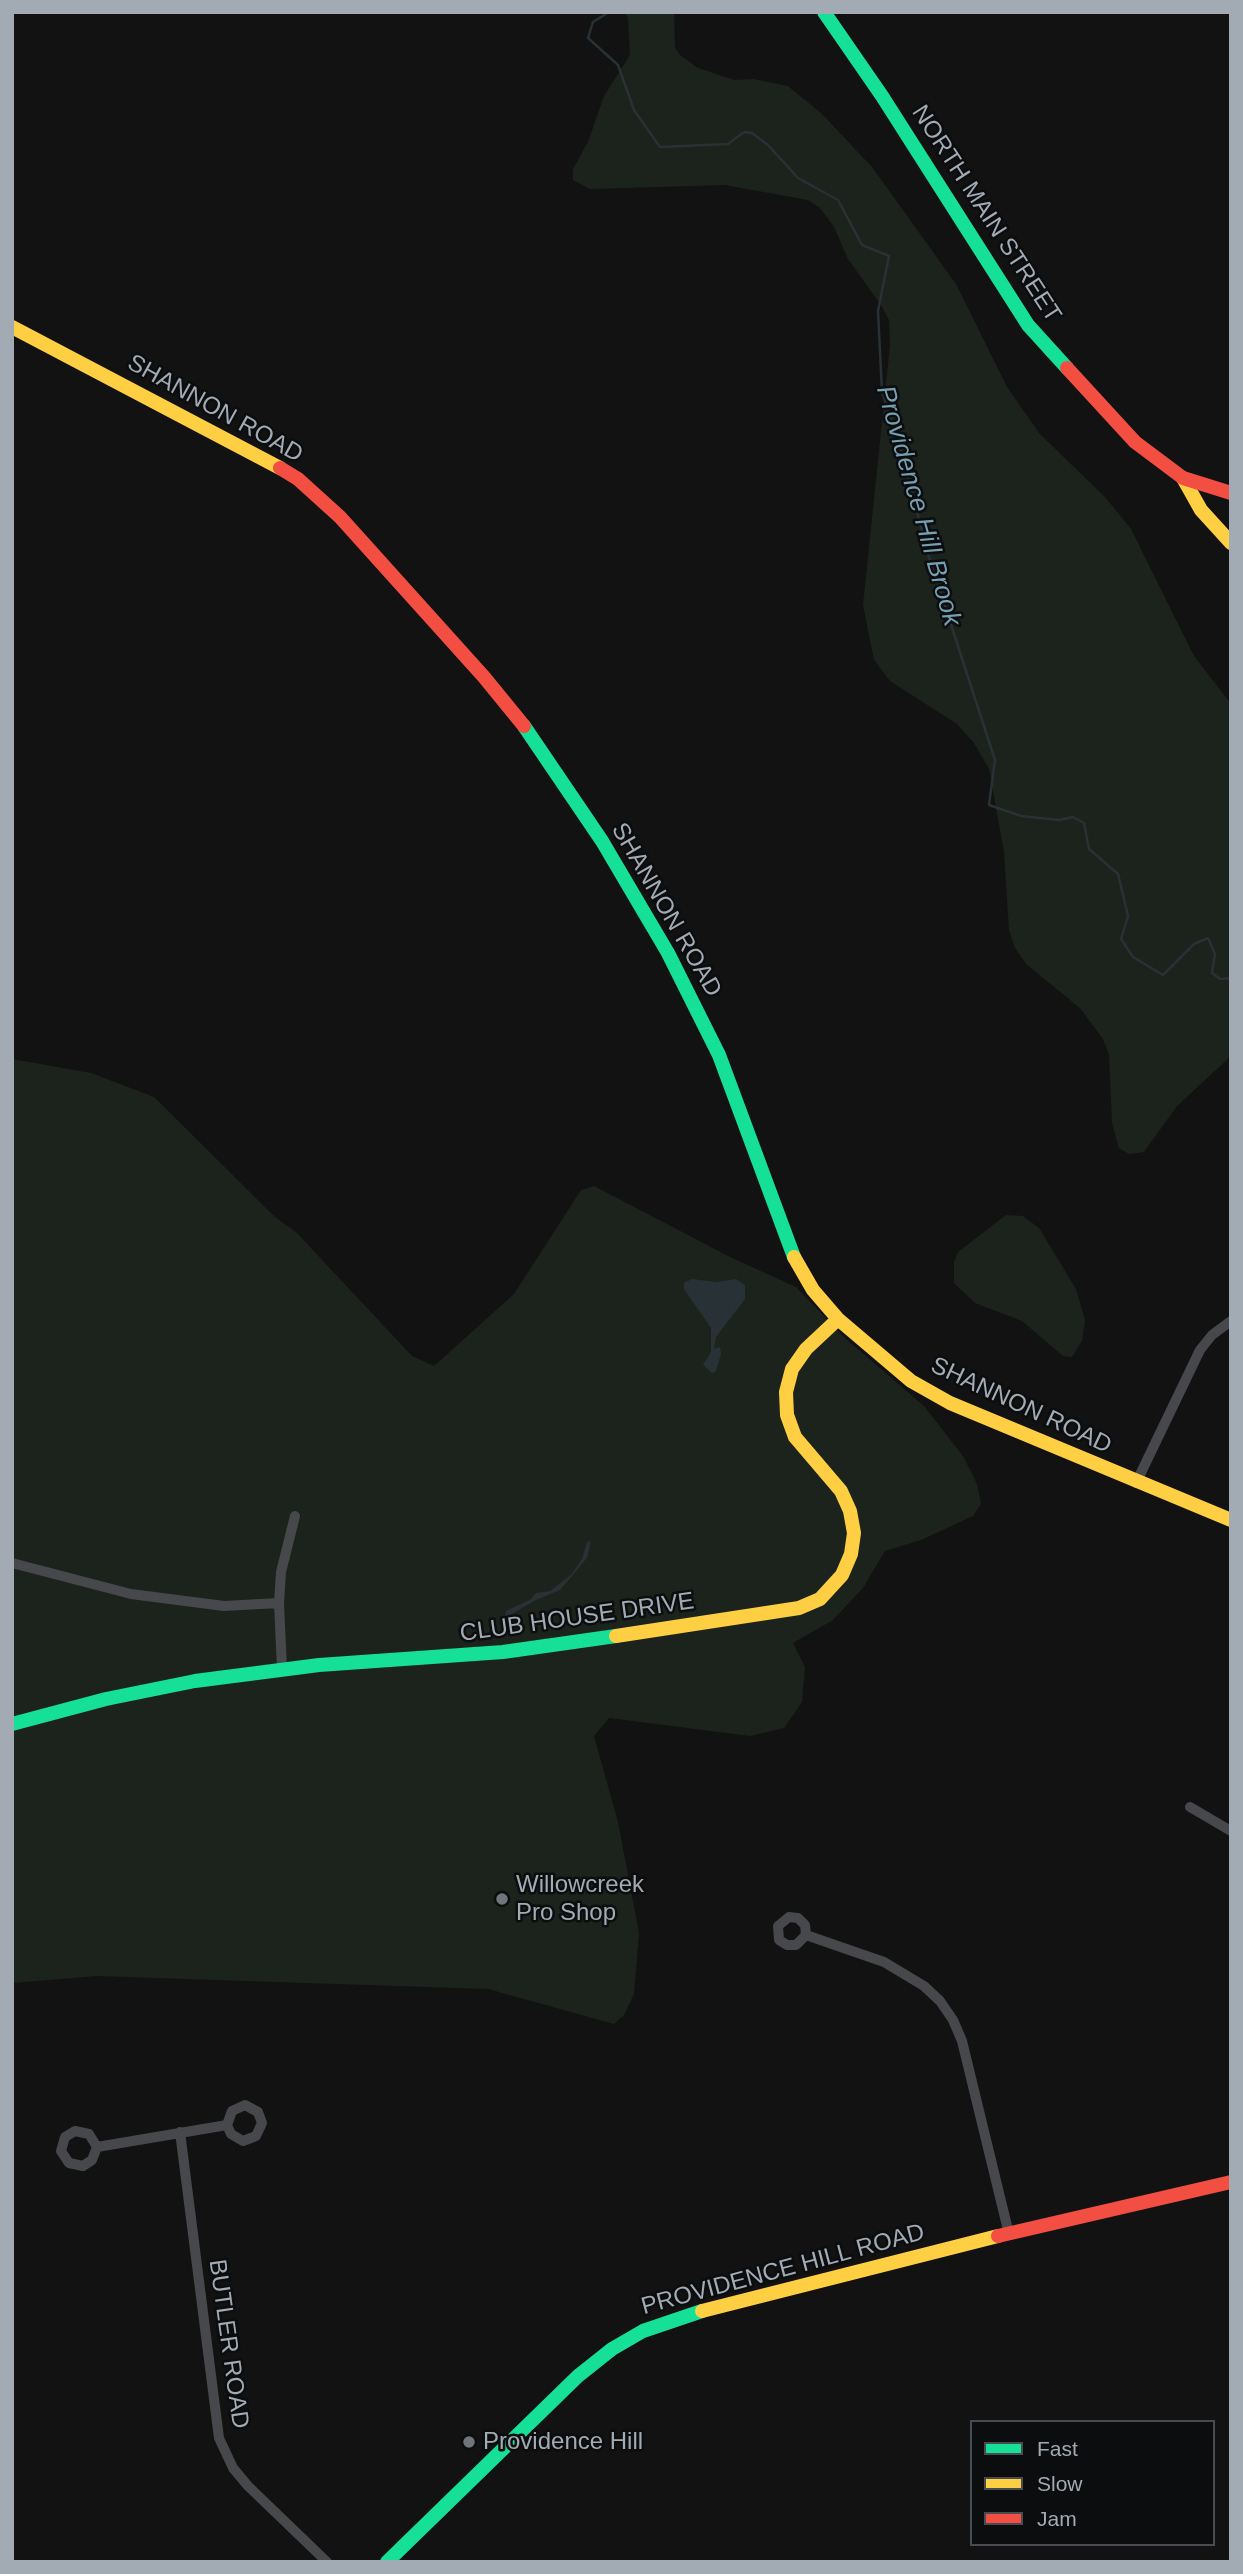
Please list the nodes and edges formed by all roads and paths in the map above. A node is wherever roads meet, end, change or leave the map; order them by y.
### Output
1 (824, 12) edge
2 (12, 327) edge
3 (1183, 478) junction
4 (1231, 493) edge
5 (1231, 543) edge
6 (838, 1319) junction
7 (1231, 1321) edge
8 (1136, 1483) junction
9 (295, 1516) dead end
10 (1231, 1520) edge
11 (12, 1563) edge
12 (279, 1603) junction
13 (282, 1669) junction
14 (12, 1724) edge
15 (1190, 1807) dead end
16 (1231, 1831) edge
17 (806, 1935) dead end
18 (227, 2125) dead end
19 (180, 2132) junction
20 (97, 2147) dead end
21 (1231, 2182) edge
22 (1009, 2234) junction
23 (327, 2562) edge
24 (387, 2562) edge

1 - 3 street, NORTH MAIN STREET
2 - 6 street, SHANNON ROAD
3 - 4 street, NORTH MAIN STREET
3 - 5 street
6 - 8 street, SHANNON ROAD
6 - 13 street, CLUB HOUSE DRIVE
7 - 8 street
8 - 10 street, SHANNON ROAD
9 - 12 street
11 - 12 street
12 - 13 street
13 - 14 street, CLUB HOUSE DRIVE
15 - 16 street
17 - 22 street
18 - 19 street
19 - 20 street
19 - 23 street, BUTLER ROAD
21 - 22 street, PROVIDENCE HILL ROAD
22 - 24 street, PROVIDENCE HILL ROAD

